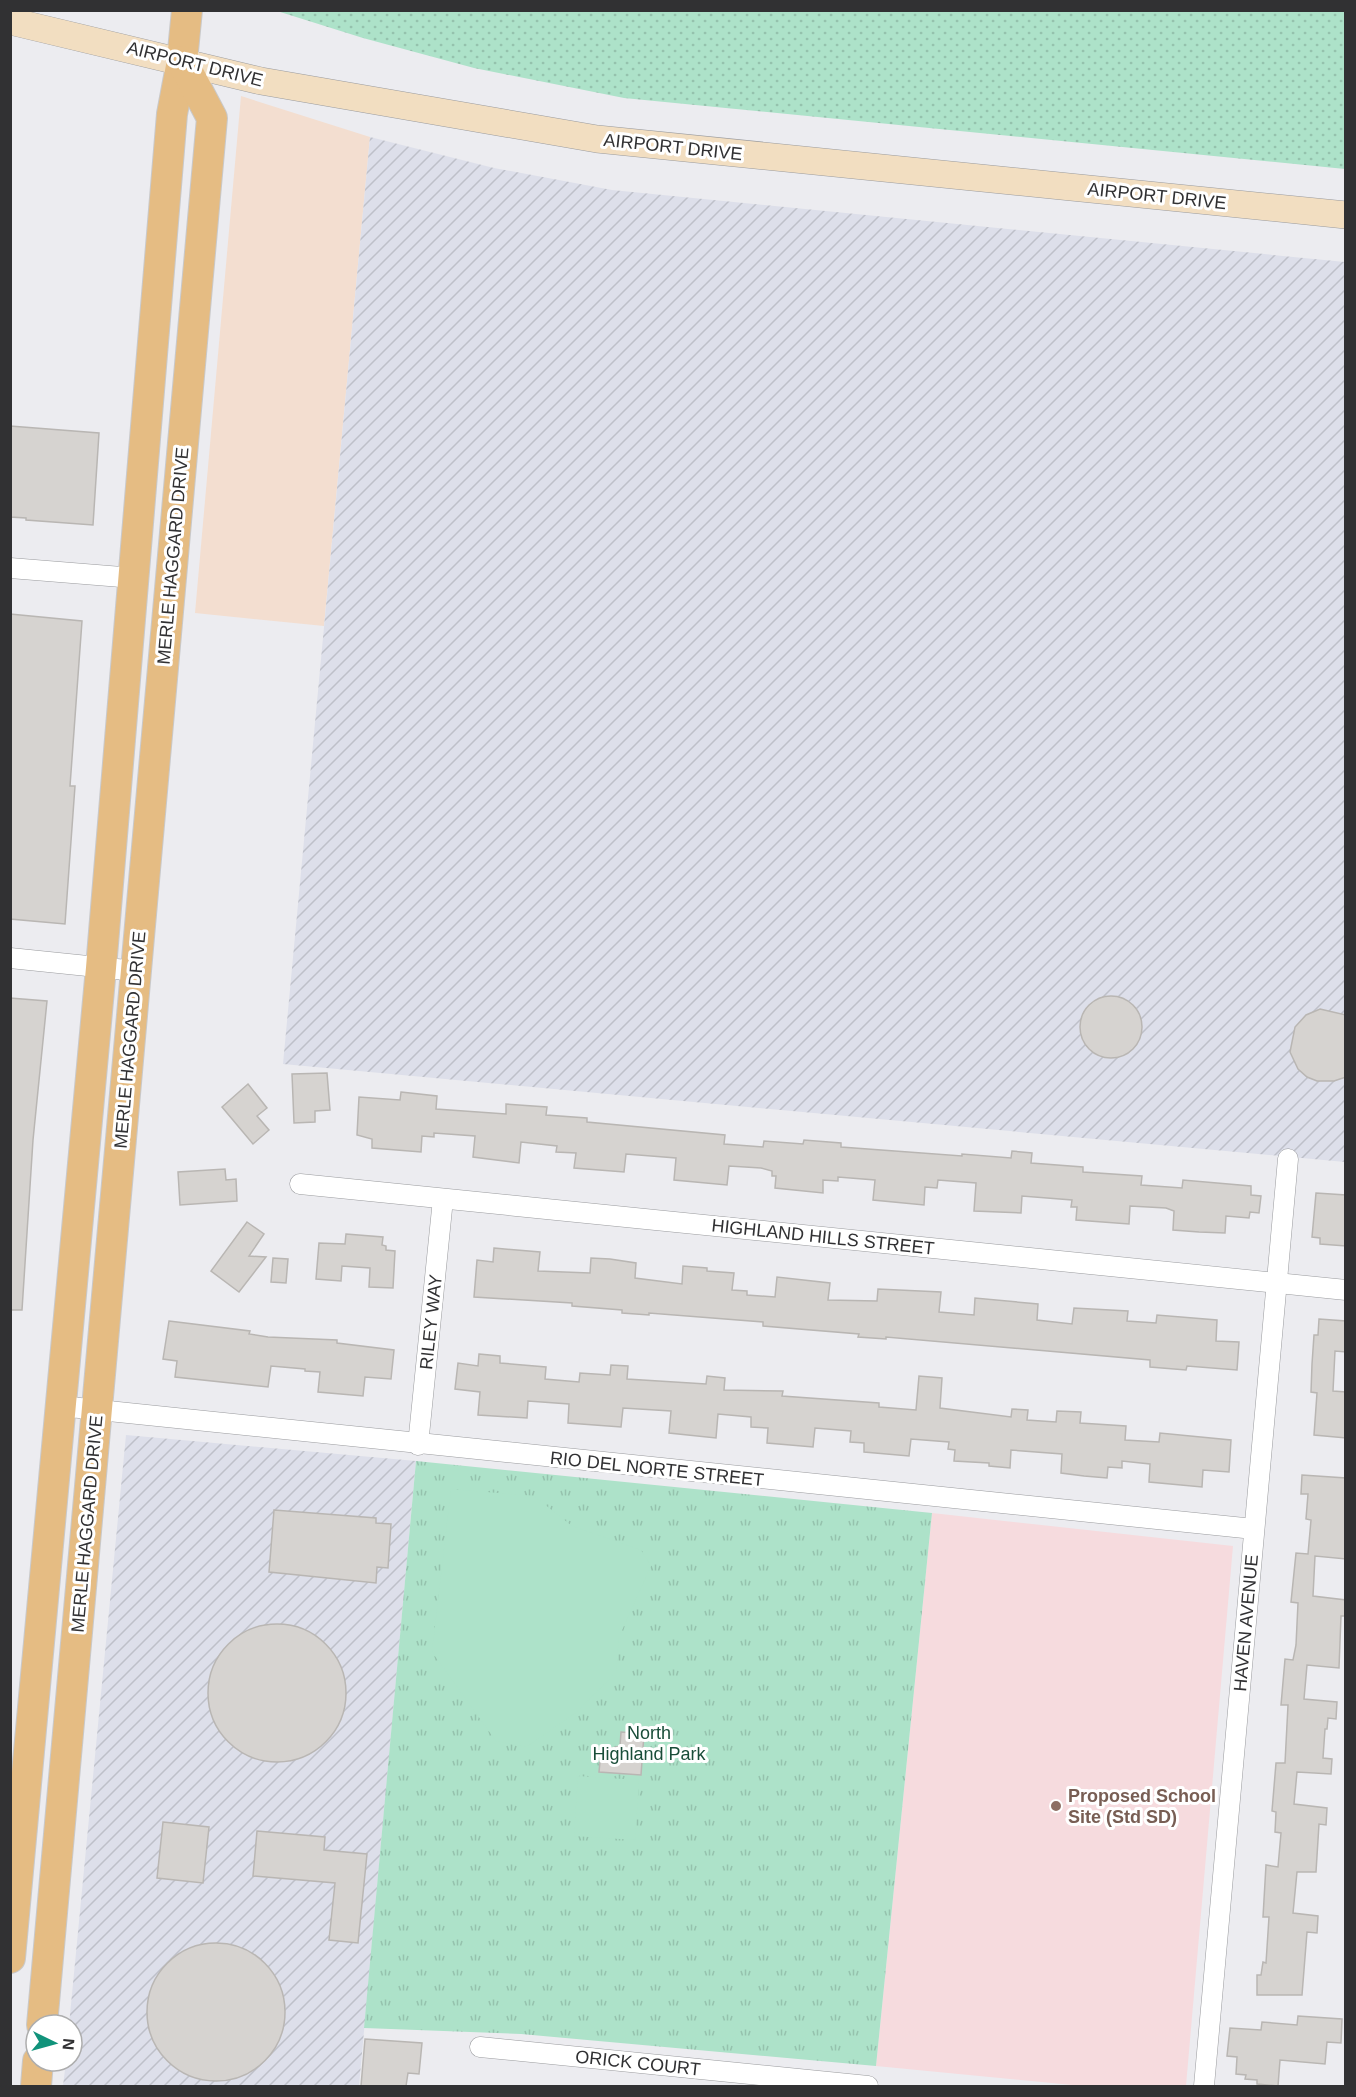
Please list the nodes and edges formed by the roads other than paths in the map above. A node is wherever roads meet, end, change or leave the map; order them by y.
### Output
1 (187, 10) edge
2 (10, 21) edge
3 (182, 62) junction
4 (1346, 215) edge
5 (10, 568) edge
6 (134, 578) junction
7 (10, 958) edge
8 (101, 968) junction
9 (136, 971) junction
10 (1288, 1159) dead end
11 (300, 1185) dead end
12 (443, 1199) junction
13 (1276, 1283) junction
14 (1346, 1290) edge
15 (60, 1406) junction
16 (97, 1410) junction
17 (418, 1445) junction
18 (1254, 1529) junction
19 (10, 1958) edge
20 (43, 2013) edge
21 (480, 2047) dead end
22 (706, 2078) edge
23 (868, 2086) edge
24 (1204, 2086) edge

1 - 3 main road, MERLE HAGGARD DRIVE
2 - 3 main road, AIRPORT DRIVE
3 - 4 main road, AIRPORT DRIVE
3 - 6 main road, MERLE HAGGARD DRIVE
3 - 9 main road, MERLE HAGGARD DRIVE
5 - 6 street
6 - 8 main road, MERLE HAGGARD DRIVE
7 - 8 street
8 - 9 street
8 - 15 main road, MERLE HAGGARD DRIVE
9 - 16 main road, MERLE HAGGARD DRIVE
10 - 13 street, HAVEN AVENUE
11 - 12 street, HIGHLAND HILLS STREET
12 - 13 street, HIGHLAND HILLS STREET
12 - 17 street, RILEY WAY
13 - 14 street, HIGHLAND HILLS STREET
13 - 18 street, HAVEN AVENUE
15 - 16 street, RIO DEL NORTE STREET
15 - 19 main road, MERLE HAGGARD DRIVE
16 - 17 street, RIO DEL NORTE STREET
16 - 20 main road, MERLE HAGGARD DRIVE
17 - 18 street, RIO DEL NORTE STREET
18 - 24 street, HAVEN AVENUE
21 - 22 street, ORICK COURT
22 - 23 street, ORICK COURT

